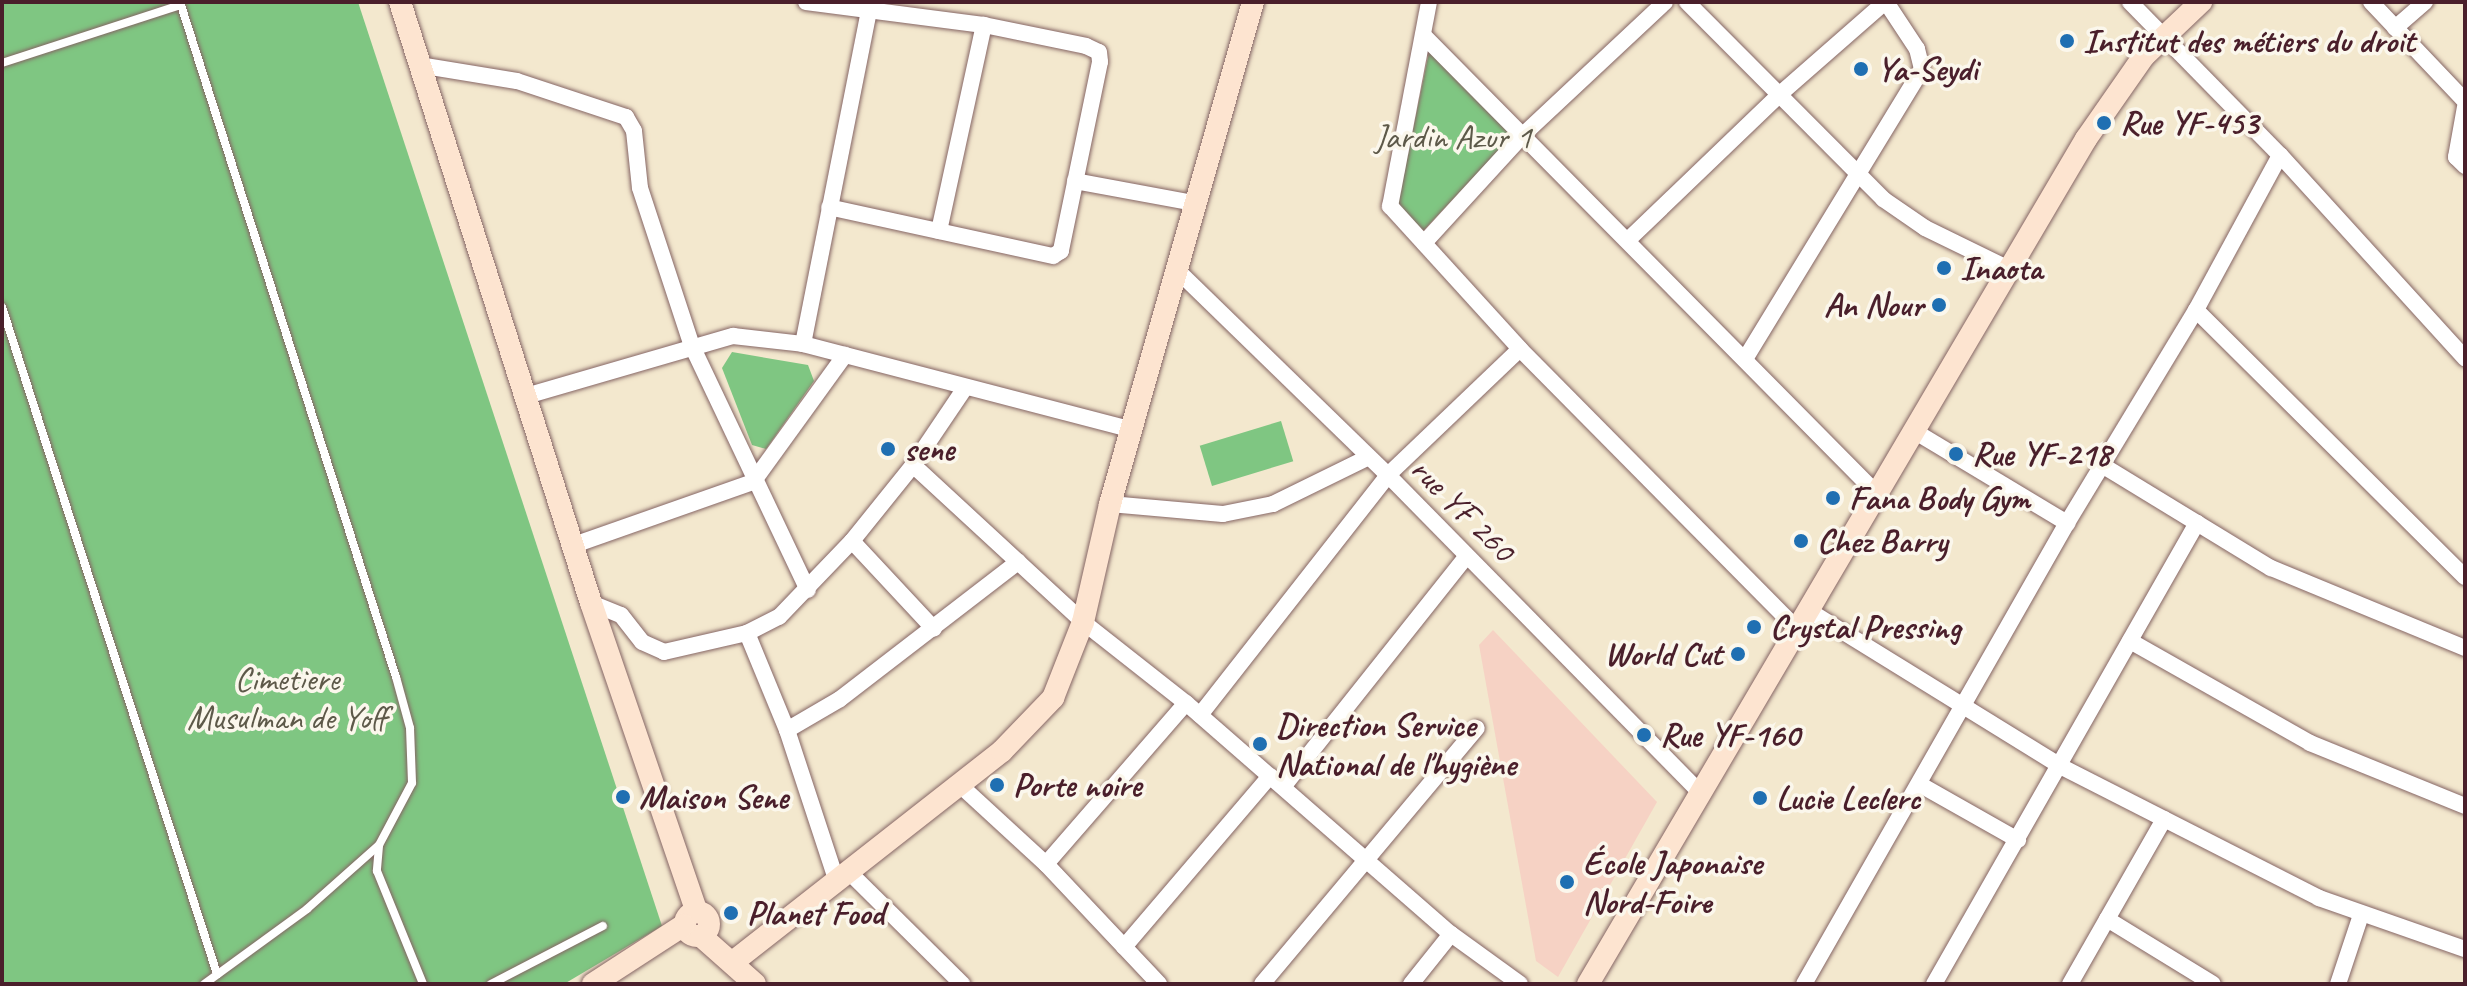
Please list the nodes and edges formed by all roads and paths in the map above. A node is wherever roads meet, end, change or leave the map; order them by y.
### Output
1 (400, 2) edge
2 (806, 2) edge
3 (1253, 2) edge
4 (1429, 2) edge
5 (1665, 2) edge
6 (1687, 2) edge
7 (1886, 2) edge
8 (2130, 2) edge
9 (2201, 2) edge
10 (2371, 2) edge
11 (2425, 2) edge
12 (180, 4) edge
13 (869, 10) junction
14 (984, 25) junction
15 (2395, 28) junction
16 (1424, 36) junction
17 (2164, 36) junction
18 (2, 63) edge
19 (419, 65) junction
20 (1780, 94) junction
21 (2465, 104) edge
22 (1524, 134) junction
23 (2280, 155) junction
24 (2465, 166) edge
25 (1857, 175) junction
26 (1075, 181) junction
27 (1194, 203) junction
28 (829, 207) junction
29 (939, 231) junction
30 (1629, 239) junction
31 (1424, 243) junction
32 (2007, 268) junction
33 (1177, 270) junction
34 (2, 307) edge
35 (2196, 310) junction
36 (803, 344) junction
37 (692, 346) junction
38 (1520, 349) junction
39 (845, 355) junction
40 (2465, 358) edge
41 (1745, 359) junction
42 (965, 388) junction
43 (526, 396) junction
44 (1133, 430) junction
45 (1914, 431) junction
46 (1367, 458) junction
47 (913, 465) junction
48 (2102, 465) junction
49 (1388, 475) junction
50 (753, 482) junction
51 (1880, 497) junction
52 (1110, 504) junction
53 (2067, 523) junction
54 (2197, 523) junction
55 (852, 541) junction
56 (574, 545) junction
57 (1467, 556) junction
58 (1018, 562) junction
59 (2465, 577) edge
60 (808, 590) junction
61 (591, 603) junction
62 (1083, 622) junction
63 (1806, 622) junction
64 (934, 629) junction
65 (747, 633) junction
66 (2130, 641) junction
67 (2465, 648) edge
68 (1186, 703) junction
69 (1962, 708) junction
70 (1200, 715) junction
71 (1477, 728) dead end
72 (787, 730) junction
73 (2060, 766) junction
74 (1276, 782) junction
75 (1919, 784) junction
76 (960, 785) junction
77 (1702, 795) junction
78 (2465, 806) edge
79 (2164, 819) junction
80 (2018, 840) junction
81 (379, 845) junction
82 (1366, 860) junction
83 (1046, 864) junction
84 (844, 877) junction
85 (2361, 915) junction
86 (2107, 919) junction
87 (603, 926) dead end
88 (691, 927) junction
89 (1451, 934) junction
90 (1124, 947) junction
91 (2465, 949) edge
92 (727, 957) junction
93 (217, 974) junction
94 (204, 984) edge
95 (423, 984) edge
96 (491, 984) edge
97 (593, 984) edge
98 (755, 984) edge
99 (962, 984) edge
100 (1159, 984) edge
101 (1262, 984) edge
102 (1411, 984) edge
103 (1520, 984) edge
104 (1588, 984) edge
105 (1804, 984) edge
106 (1934, 984) edge
107 (2070, 984) edge
108 (2213, 984) edge
109 (2338, 984) edge

1 - 19 street
2 - 13 street
3 - 27 street
4 - 16 street
5 - 22 street
6 - 20 street
7 - 20 street
7 - 25 street
8 - 17 street
9 - 17 street
10 - 15 street
11 - 15 street
12 - 18 lane
12 - 81 lane
13 - 14 street
13 - 28 street
14 - 26 street
14 - 29 street
15 - 21 street
16 - 22 street
16 - 31 street
17 - 23 street
17 - 32 street
19 - 37 street
19 - 43 street
20 - 25 street
20 - 30 street
21 - 24 street
22 - 30 street
22 - 31 street
23 - 35 street
23 - 40 street
25 - 32 street
25 - 41 street
26 - 27 street
26 - 29 street
27 - 33 street
28 - 29 street
28 - 36 street
30 - 41 street
31 - 38 street
32 - 45 street
33 - 44 street
33 - 46 street, rue YF 260
34 - 93 lane
35 - 48 street
35 - 59 street
36 - 37 street
36 - 39 street
37 - 43 street
37 - 50 street
38 - 49 street
38 - 63 street
39 - 42 street
39 - 50 street
41 - 51 street
42 - 44 street
42 - 47 street
43 - 56 street
44 - 52 street
45 - 51 street
45 - 53 street
46 - 49 street, rue YF 260
46 - 52 street
47 - 55 street
47 - 58 street
48 - 53 street
48 - 54 street
49 - 57 street, rue YF 260
49 - 70 street
50 - 56 street
50 - 60 street
51 - 63 street
52 - 62 street
53 - 69 street
54 - 66 street
54 - 67 street
55 - 60 street
55 - 64 street
56 - 61 street
57 - 74 street
57 - 77 street, rue YF 260
58 - 62 street
58 - 64 street
60 - 65 street
61 - 65 street
61 - 88 street
62 - 68 street
62 - 76 street
63 - 69 street
63 - 77 street
64 - 72 street
65 - 72 street
66 - 73 street
66 - 78 street
68 - 70 street
68 - 83 street
69 - 73 street
69 - 75 street
70 - 74 street
71 - 82 street
72 - 84 street
73 - 79 street
73 - 80 street
74 - 82 street
74 - 90 street
75 - 80 street
75 - 105 street
76 - 83 street
76 - 84 street
77 - 104 street
79 - 85 street
79 - 86 street
80 - 106 street
81 - 93 lane
81 - 95 lane
82 - 89 street
82 - 101 street
83 - 90 street
84 - 92 street
84 - 99 street
85 - 91 street
85 - 109 street
86 - 107 street
86 - 108 street
87 - 96 lane
88 - 92 street
88 - 97 street
89 - 102 street
89 - 103 street
90 - 100 street
92 - 98 street
93 - 94 lane

